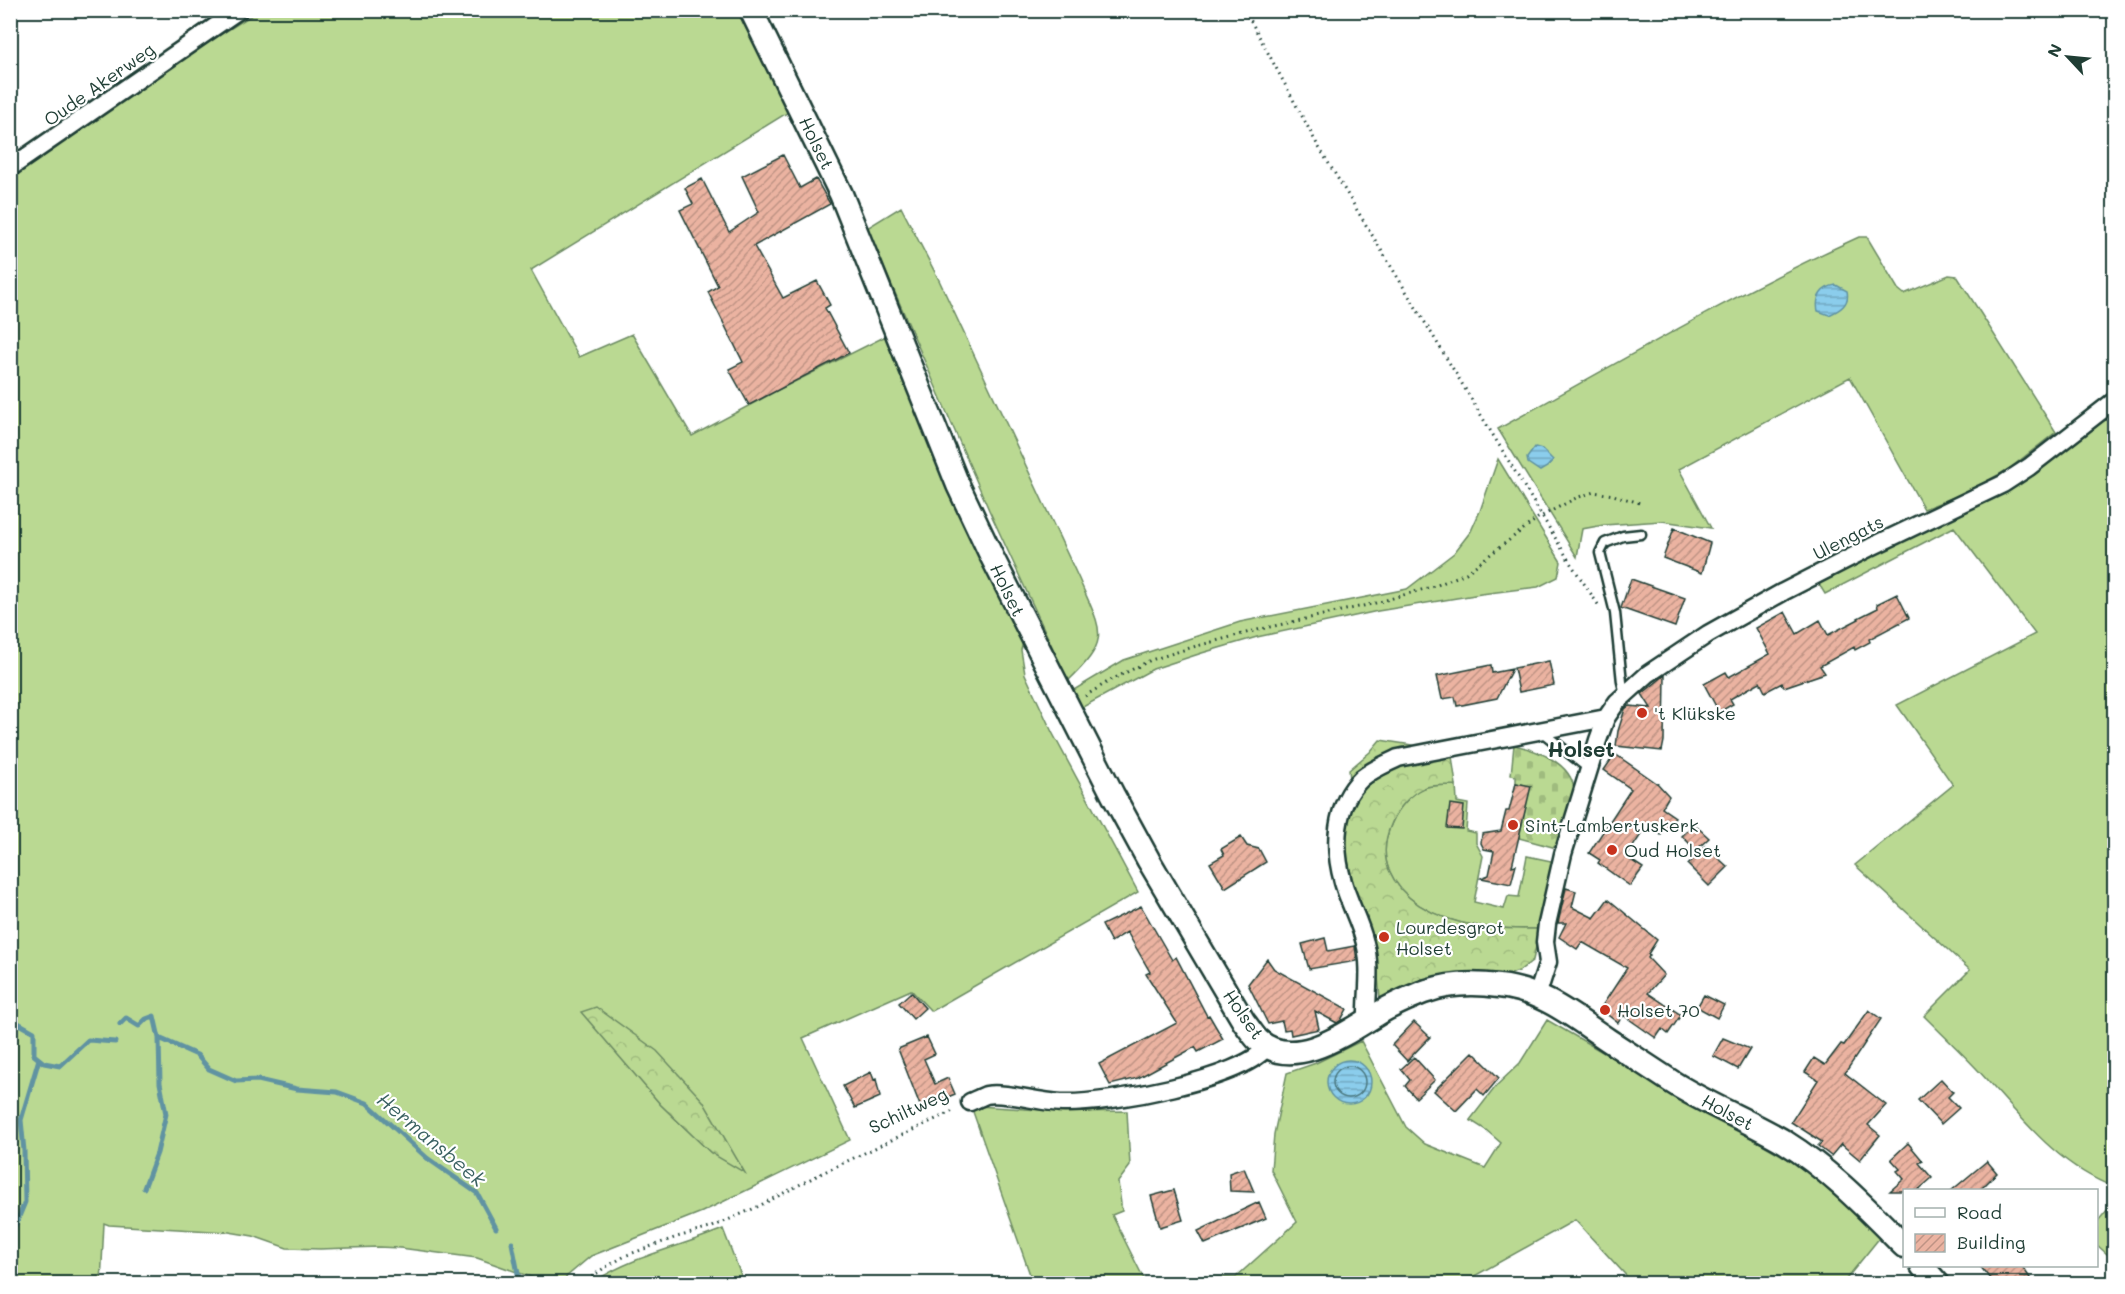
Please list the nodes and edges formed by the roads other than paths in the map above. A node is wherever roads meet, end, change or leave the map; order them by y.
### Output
1 (239, 10) edge
2 (751, 10) edge
3 (10, 168) edge
4 (2115, 401) edge
5 (1641, 534) dead end
6 (1625, 694) junction
7 (1606, 718) junction
8 (1542, 731) junction
9 (1589, 769) junction
10 (1537, 996) junction
11 (1367, 1021) junction
12 (1268, 1046) junction
13 (970, 1102) road end
14 (1903, 1244) edge
15 (1923, 1267) edge
16 (1938, 1284) edge

1 - 3 street, Oude Akerweg
2 - 12 street, Holset
4 - 6 street, Ulengats
5 - 6 lane
6 - 7 street, Ulengats
7 - 8 street
7 - 9 street
8 - 9 lane
8 - 11 street
9 - 10 street
10 - 11 street, Holset
10 - 14 street, Holset
11 - 12 street, Holset
12 - 13 street, Schiltweg
15 - 16 street

